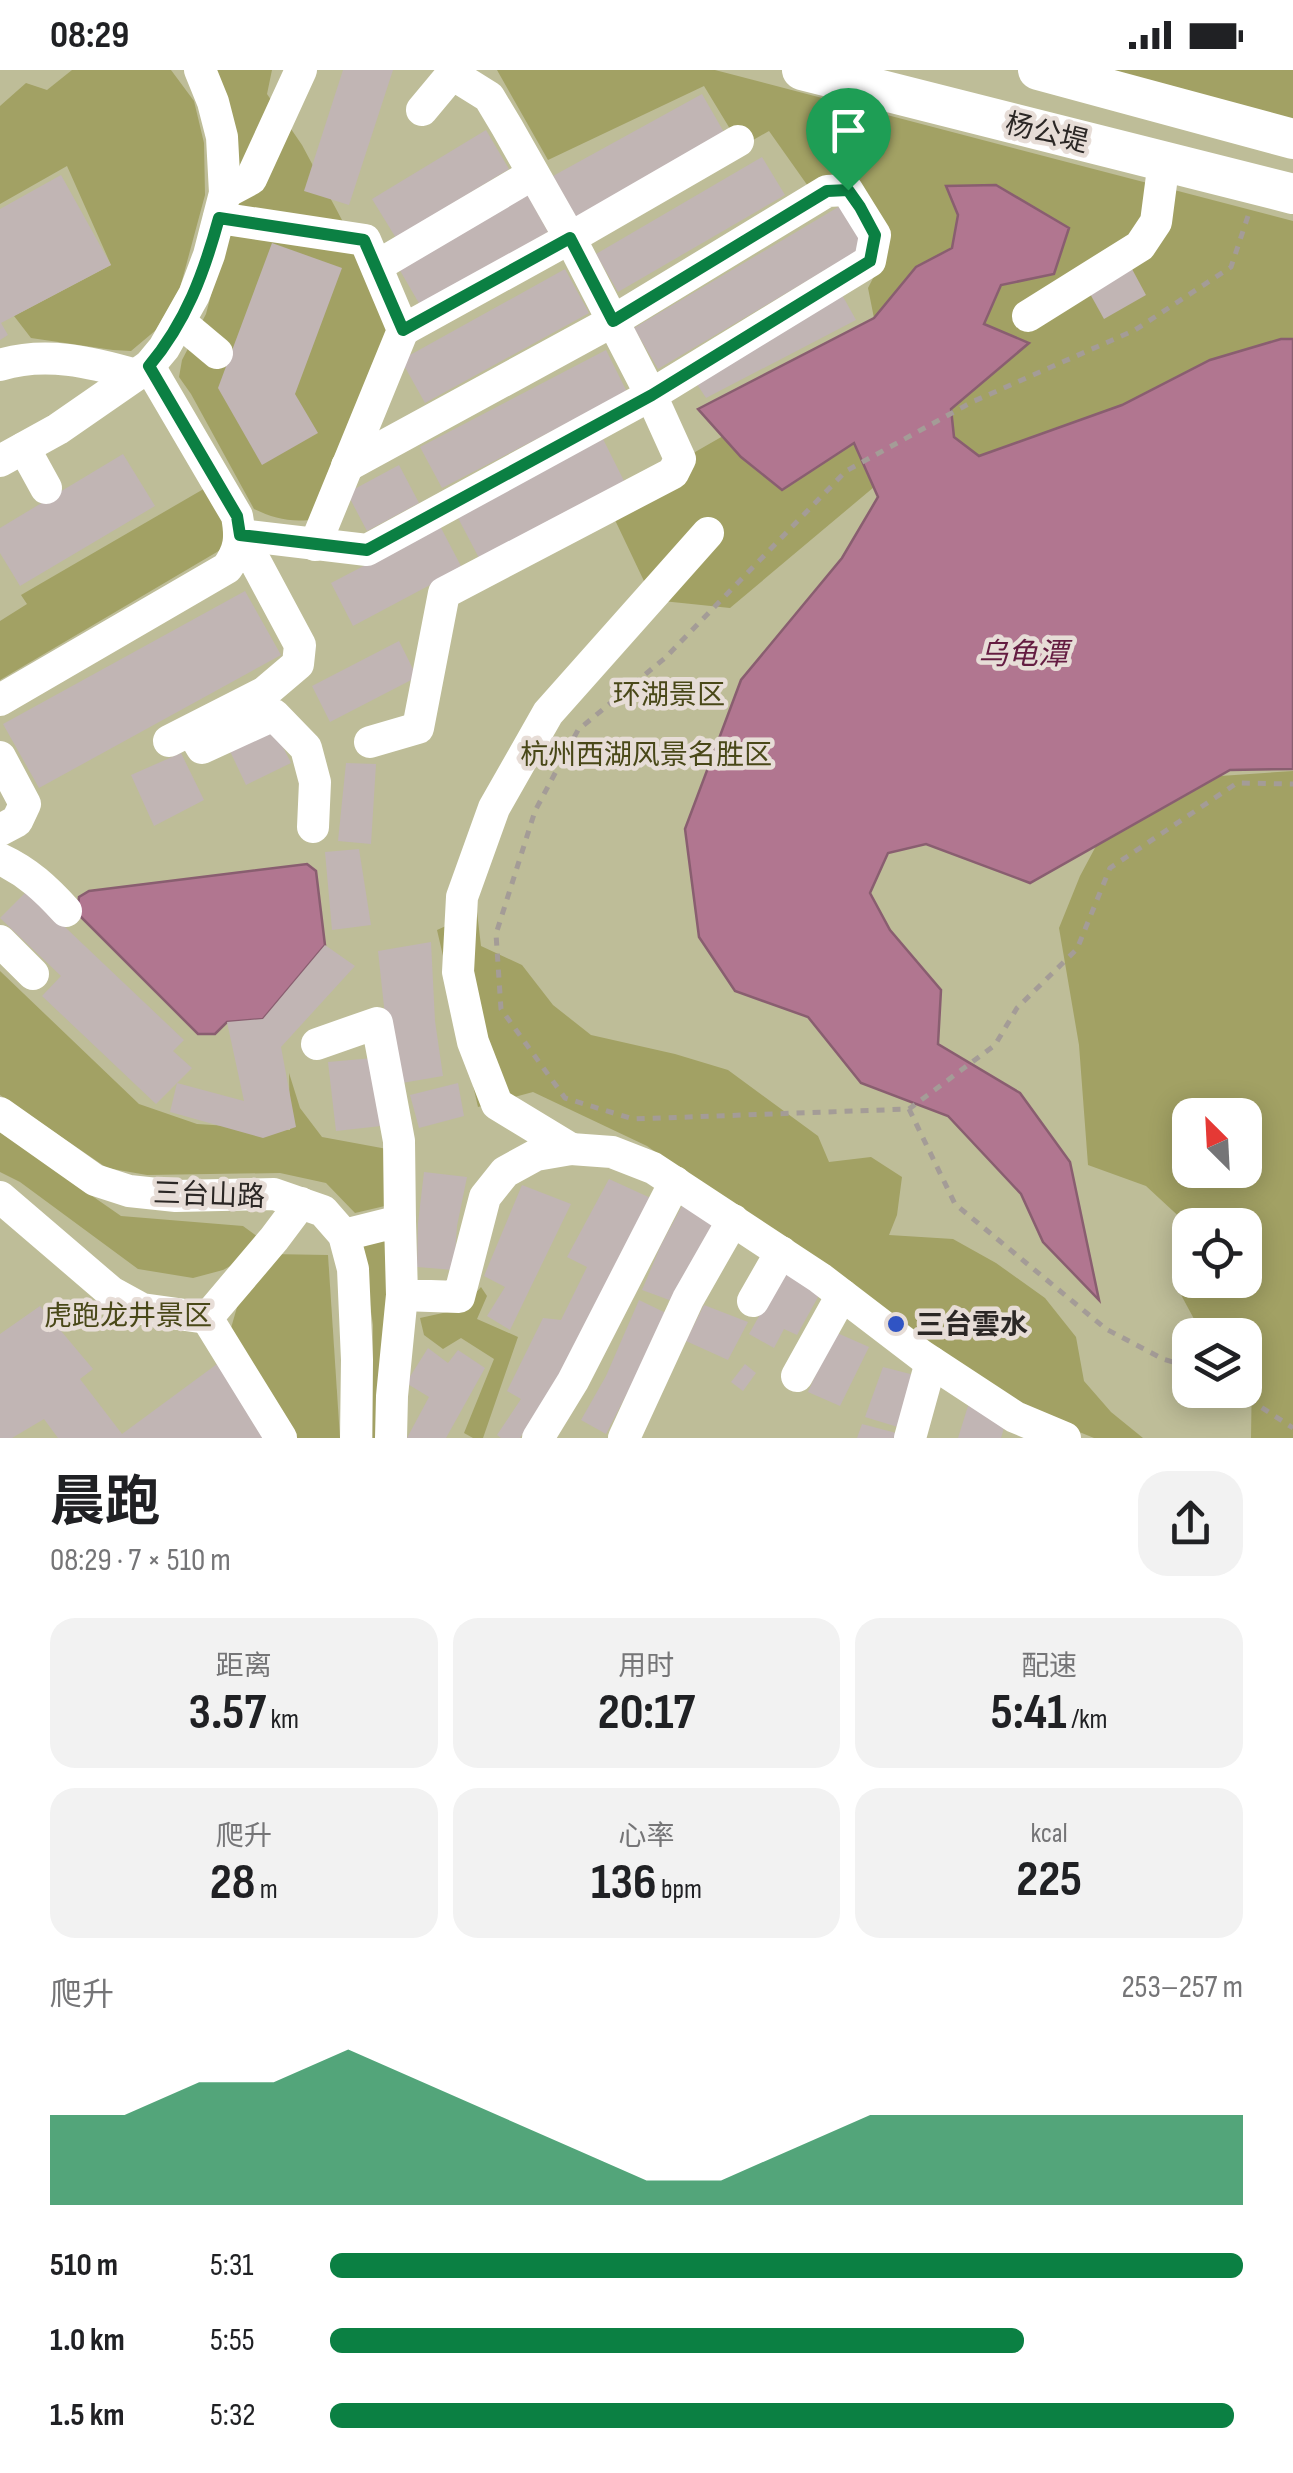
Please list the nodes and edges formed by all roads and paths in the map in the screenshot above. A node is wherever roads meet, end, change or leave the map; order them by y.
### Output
1 (200, 70) edge
2 (300, 70) edge
3 (802, 70) edge
4 (1038, 70) edge
5 (422, 110) dead end
6 (1293, 139) edge
7 (738, 141) dead end
8 (1164, 161) junction
9 (533, 174) junction
10 (1276, 189) edge
11 (222, 206) junction
12 (570, 238) junction
13 (377, 266) junction
14 (1028, 316) dead end
15 (613, 321) junction
16 (180, 322) junction
17 (403, 330) junction
18 (217, 354) dead end
19 (0, 365) edge
20 (142, 370) junction
21 (652, 395) junction
22 (12, 454) edge
23 (348, 466) junction
24 (46, 488) dead end
25 (708, 534) dead end
26 (239, 543) junction
27 (315, 544) junction
28 (0, 700) edge
29 (370, 742) dead end
30 (0, 757) edge
31 (1293, 784) edge
32 (313, 827) dead end
33 (0, 830) edge
34 (0, 858) edge
35 (66, 911) dead end
36 (0, 941) edge
37 (33, 974) dead end
38 (317, 1044) dead end
39 (909, 1109) junction
40 (0, 1113) edge
41 (571, 1149) junction
42 (675, 1182) junction
43 (0, 1196) edge
44 (301, 1203) junction
45 (733, 1220) junction
46 (400, 1221) junction
47 (344, 1235) junction
48 (781, 1252) junction
49 (402, 1295) junction
50 (842, 1295) junction
51 (753, 1301) dead end
52 (207, 1318) junction
53 (1172, 1361) edge
54 (932, 1362) junction
55 (797, 1376) dead end
56 (1262, 1408) edge
57 (1293, 1428) edge
58 (281, 1438) edge
59 (356, 1438) edge
60 (392, 1438) edge
61 (538, 1438) edge
62 (624, 1438) edge
63 (910, 1438) edge
64 (1065, 1438) edge

1 - 11 street
2 - 11 street
3 - 8 main road, 杨公堤
4 - 6 main road, 杨公堤
5 - 9 street
7 - 12 street
8 - 10 main road, 杨公堤
8 - 14 street
9 - 12 street
9 - 13 street
10 - 39 path
11 - 13 street
11 - 16 street
12 - 15 street
12 - 17 street
13 - 17 street
15 - 21 street
15 - 21 street
15 - 23 street
16 - 18 street
16 - 20 street
17 - 23 street
19 - 20 street
20 - 22 street
20 - 26 street
21 - 27 street
21 - 29 street
22 - 24 street
23 - 27 street
25 - 41 street
26 - 27 street
26 - 28 street
26 - 32 street
30 - 33 street
31 - 39 path
34 - 35 street
36 - 37 street
38 - 46 street
39 - 53 path
40 - 44 street, 三台山路
41 - 42 street
41 - 49 street
42 - 45 street
42 - 61 street
43 - 52 street
44 - 47 street, 三台山路
44 - 52 street
45 - 48 street
45 - 62 street
46 - 47 street
46 - 49 street
47 - 59 street
48 - 50 street
48 - 51 street
49 - 60 street
50 - 54 street
50 - 55 street
52 - 58 street
54 - 63 street
54 - 64 street
56 - 57 path

